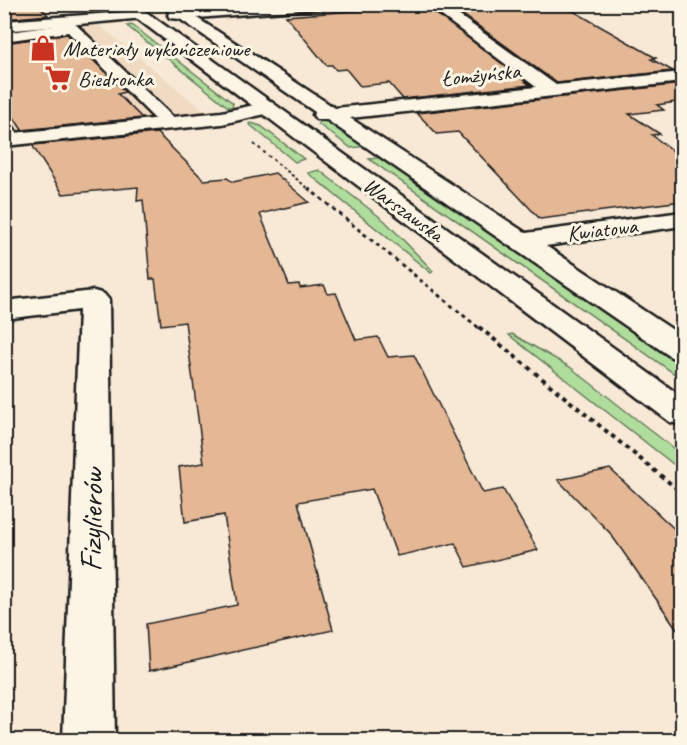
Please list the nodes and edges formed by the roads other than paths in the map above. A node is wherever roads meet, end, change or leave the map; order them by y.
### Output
1 (324, 4) edge
2 (433, 4) edge
3 (175, 10) edge
4 (136, 13) edge
5 (67, 24) junction
6 (4, 26) edge
7 (4, 36) edge
8 (682, 77) edge
9 (553, 92) junction
10 (276, 114) junction
11 (330, 114) junction
12 (169, 123) junction
13 (7, 136) edge
14 (682, 219) edge
15 (521, 242) junction
16 (4, 310) edge
17 (682, 350) edge
18 (682, 414) edge
19 (89, 741) edge

1 - 3 street
2 - 9 street
3 - 4 street
3 - 11 street
4 - 5 street
4 - 10 street, Warszawska
5 - 6 street
5 - 7 lane
5 - 12 lane
8 - 9 street, Łomżyńska
9 - 11 street, Łomżyńska
10 - 11 street, Łomżyńska
10 - 12 street, Łomżyńska
10 - 18 street, Warszawska
11 - 15 street
12 - 13 street, Łomżyńska
14 - 15 street, Kwiatowa
15 - 17 street
16 - 19 street, Fizylierów

